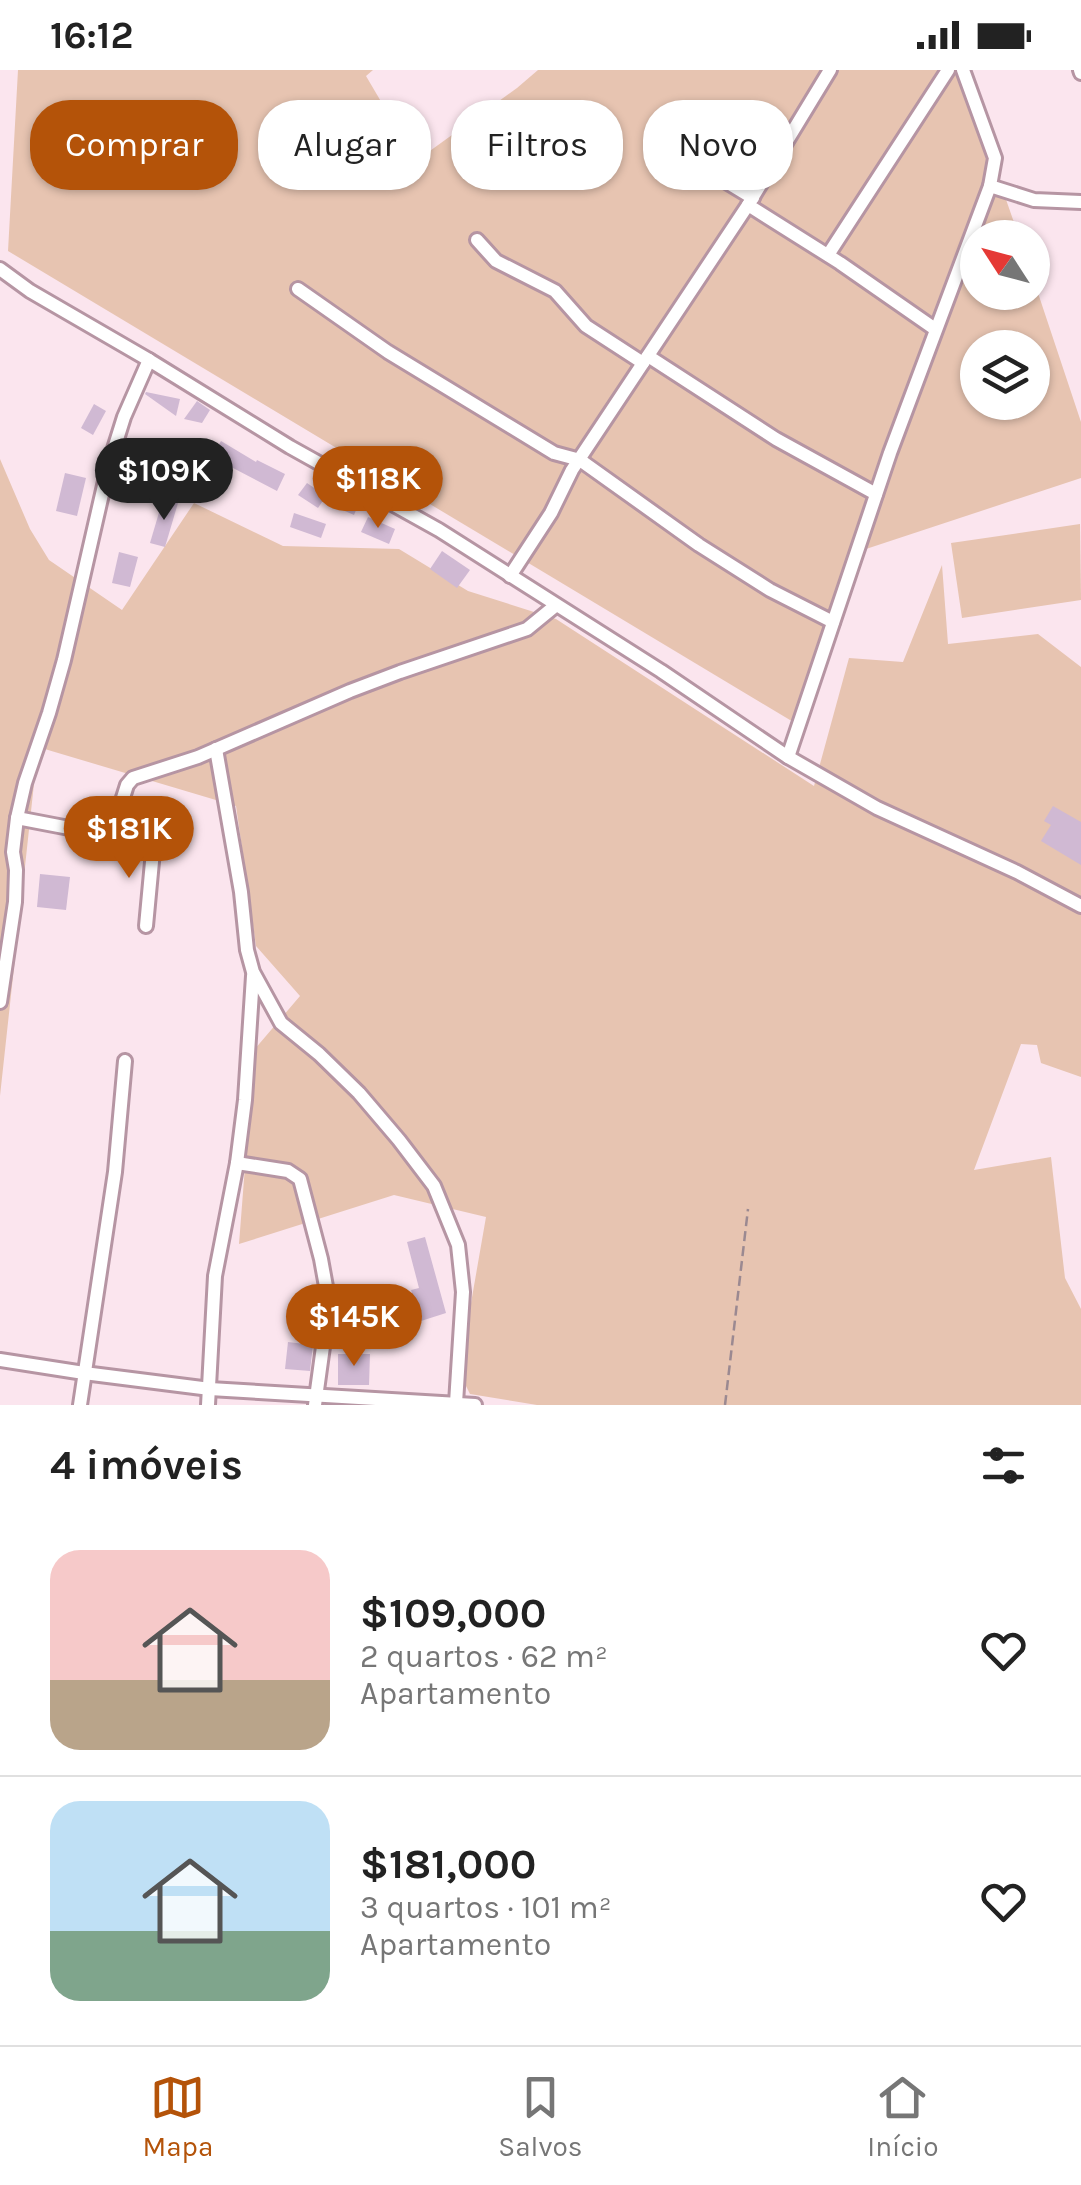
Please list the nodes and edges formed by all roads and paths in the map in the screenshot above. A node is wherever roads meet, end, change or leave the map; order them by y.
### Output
1 (830, 70) edge
2 (948, 70) edge
3 (964, 70) edge
4 (990, 186) junction
5 (733, 190) edge
6 (751, 202) junction
7 (1081, 202) edge
8 (476, 240) dead end
9 (828, 255) junction
10 (0, 269) edge
11 (298, 289) dead end
12 (935, 329) junction
13 (645, 359) junction
14 (149, 360) junction
15 (580, 460) junction
16 (876, 494) junction
17 (510, 576) junction
18 (555, 606) junction
19 (833, 622) junction
20 (216, 750) junction
21 (788, 757) junction
22 (17, 818) junction
23 (111, 836) junction
24 (6, 851) edge
25 (1081, 906) edge
26 (146, 926) dead end
27 (253, 972) junction
28 (0, 1002) edge
29 (125, 1060) dead end
30 (237, 1163) junction
31 (748, 1209) dead end
32 (0, 1360) edge
33 (84, 1374) junction
34 (210, 1389) junction
35 (316, 1401) edge
36 (456, 1403) edge
37 (80, 1405) edge
38 (208, 1405) edge
39 (475, 1405) edge
40 (725, 1405) edge

1 - 6 street
2 - 9 street
3 - 4 street
4 - 7 street
4 - 12 street
5 - 6 street
6 - 9 street
6 - 13 street
8 - 13 street
9 - 12 street
10 - 14 street
11 - 15 street
12 - 16 street
13 - 15 street
13 - 16 street
14 - 17 street
14 - 22 street
15 - 17 street
15 - 19 street
16 - 19 street
17 - 18 street
18 - 20 street
18 - 21 street
19 - 21 street
20 - 23 street
20 - 27 street
21 - 25 street
22 - 23 street
22 - 24 street
23 - 26 street
24 - 28 street
27 - 30 street
27 - 36 street
29 - 33 street
30 - 34 street
30 - 35 street
31 - 40 path
32 - 33 street
33 - 34 street
33 - 37 street
34 - 35 street
34 - 38 street
35 - 36 street
36 - 39 street

